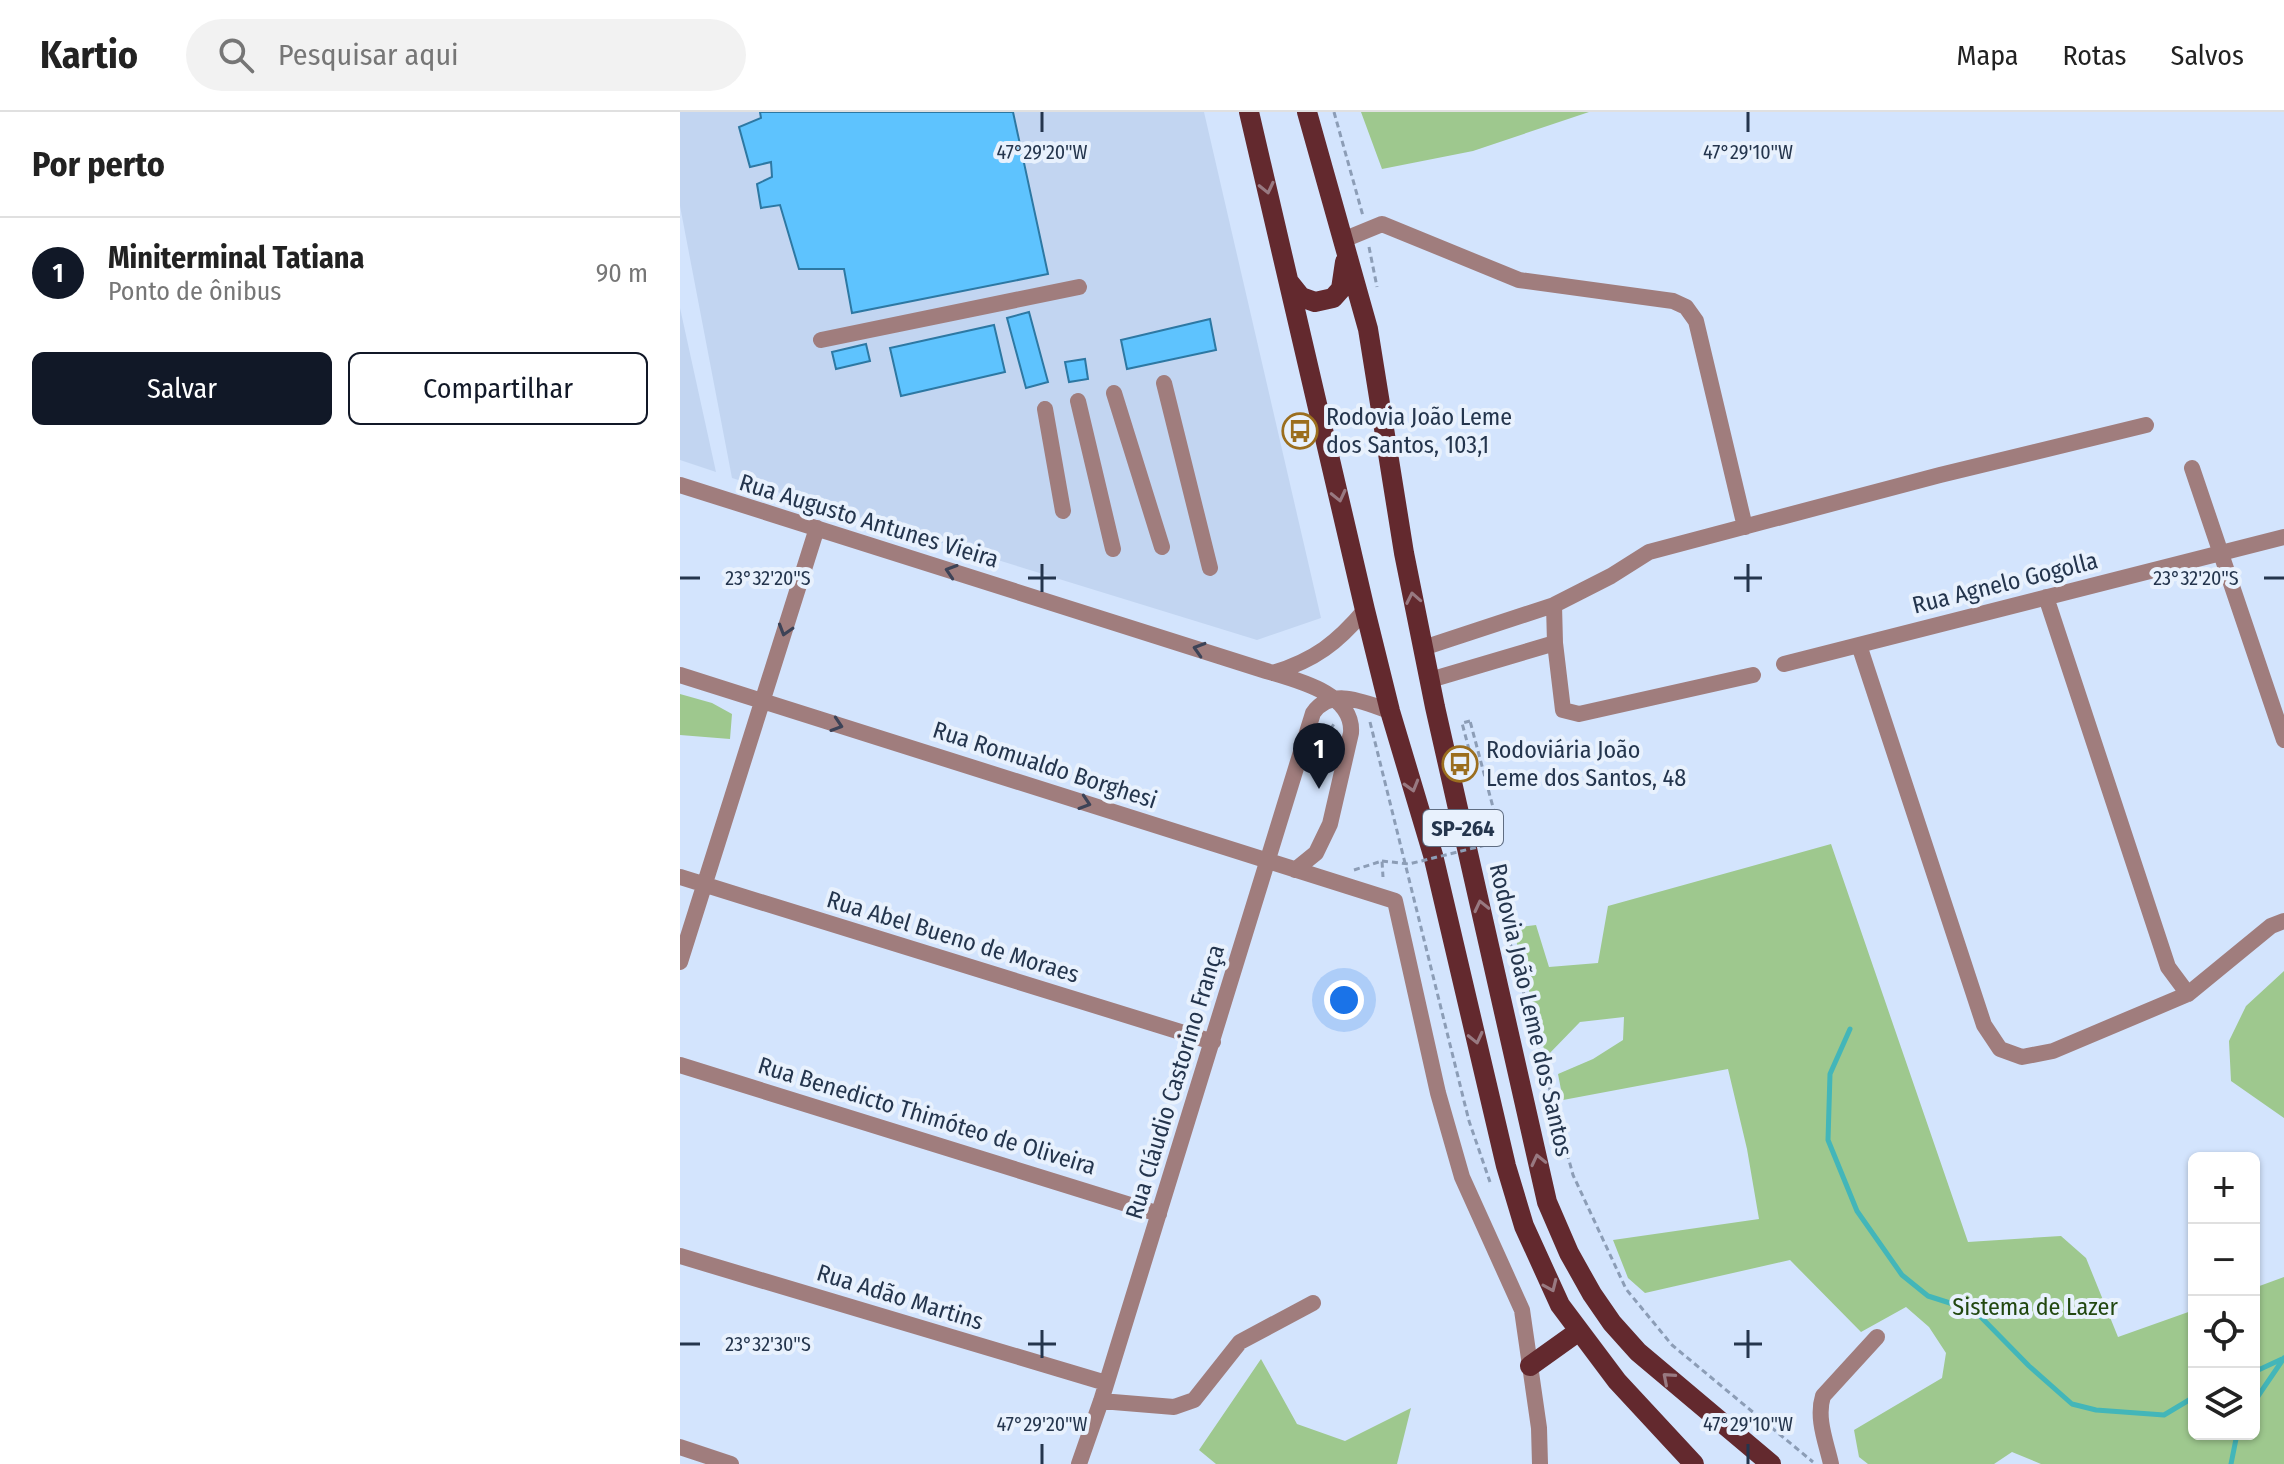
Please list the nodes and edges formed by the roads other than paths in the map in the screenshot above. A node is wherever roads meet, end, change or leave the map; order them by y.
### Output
1 (1249, 112) edge
2 (1307, 112) edge
3 (1343, 240) junction
4 (1289, 282) junction
5 (1079, 287) dead end
6 (821, 340) dead end
7 (1164, 383) dead end
8 (1114, 393) dead end
9 (1078, 401) dead end
10 (1045, 409) dead end
11 (2146, 425) dead end
12 (2192, 468) dead end
13 (680, 485) edge
14 (1063, 511) dead end
15 (1745, 527) junction
16 (817, 528) junction
17 (2284, 537) edge
18 (1162, 547) dead end
19 (1113, 549) dead end
20 (2220, 553) junction
21 (1210, 568) dead end
22 (2046, 597) junction
23 (1554, 605) junction
24 (1365, 610) junction
25 (1555, 643) junction
26 (1859, 645) junction
27 (1423, 648) junction
28 (1784, 664) dead end
29 (1273, 673) junction
30 (680, 675) edge
31 (1753, 675) dead end
32 (1430, 680) junction
33 (1313, 687) junction
34 (2277, 696) edge
35 (1340, 698) junction
36 (763, 701) junction
37 (1390, 711) junction
38 (1313, 713) junction
39 (2284, 740) edge
40 (1269, 861) junction
41 (1295, 870) junction
42 (680, 877) edge
43 (705, 884) junction
44 (2284, 921) edge
45 (680, 962) edge
46 (2188, 994) junction
47 (1213, 1042) junction
48 (680, 1065) edge
49 (1159, 1214) junction
50 (680, 1256) edge
51 (1313, 1303) dead end
52 (1579, 1331) junction
53 (1877, 1337) dead end
54 (1530, 1366) junction
55 (1106, 1383) junction
56 (1101, 1401) junction
57 (690, 1454) edge
58 (731, 1464) edge
59 (1079, 1464) edge
60 (1540, 1464) edge
61 (1694, 1464) edge
62 (1771, 1464) edge
63 (1831, 1464) edge

1 -> 4 main road, SP-264
2 - 3 main road, Rodovia João Leme dos Santos / SP-264
3 - 4 main road
3 - 15 street
27 -> 3 main road, Rodovia João Leme dos Santos / SP-264
4 -> 24 main road, SP-264
5 - 6 street
7 - 21 street
8 - 18 street
9 - 19 street
10 - 14 street
11 - 15 street
12 - 20 street
13 - 16 street, Rua Augusto Antunes Vieira
15 - 23 street
29 -> 16 street, Rua Augusto Antunes Vieira
16 -> 36 street
17 - 20 street, Rua Agnelo Gogolla
20 - 22 street, Rua Agnelo Gogolla
20 - 34 street
22 - 26 street, Rua Agnelo Gogolla
22 - 46 street
23 - 25 street
23 - 27 street
24 - 29 street
24 - 37 main road, SP-264
25 - 31 street
25 - 32 street
26 - 28 street, Rua Agnelo Gogolla
26 - 46 street
27 - 32 main road, Rodovia João Leme dos Santos / SP-264
29 - 33 street, Rua Augusto Antunes Vieira
30 - 36 street, Rua Romualdo Borghesi
62 -> 32 main road, Rodovia João Leme dos Santos / SP-264
33 - 35 street, Rua Augusto Antunes Vieira
33 - 38 street, Rua Cláudio Castorino França
34 - 39 street
35 - 37 street
35 - 38 street
35 - 41 street
36 -> 40 street, Rua Romualdo Borghesi
36 - 43 street
37 -> 52 main road, SP-264
38 - 40 street, Rua Cláudio Castorino França
40 - 41 street, Rua Romualdo Borghesi
40 - 47 street, Rua Cláudio Castorino França
41 - 54 street, Rua Romualdo Borghesi
42 - 43 street, Rua Abel Bueno de Moraes
43 - 45 street
43 - 47 street, Rua Abel Bueno de Moraes
44 - 46 street
47 - 49 street, Rua Cláudio Castorino França
48 - 49 street, Rua Benedicto Thimóteo de Oliveira
49 - 55 street, Rua Cláudio Castorino França
50 - 55 street, Rua Adão Martins
51 - 56 street
52 - 54 main road
52 - 61 main road, SP-264
53 - 63 street
54 - 60 street
55 - 56 street, Rua Cláudio Castorino França
56 - 59 street, Rua Cláudio Castorino França
57 - 58 street

